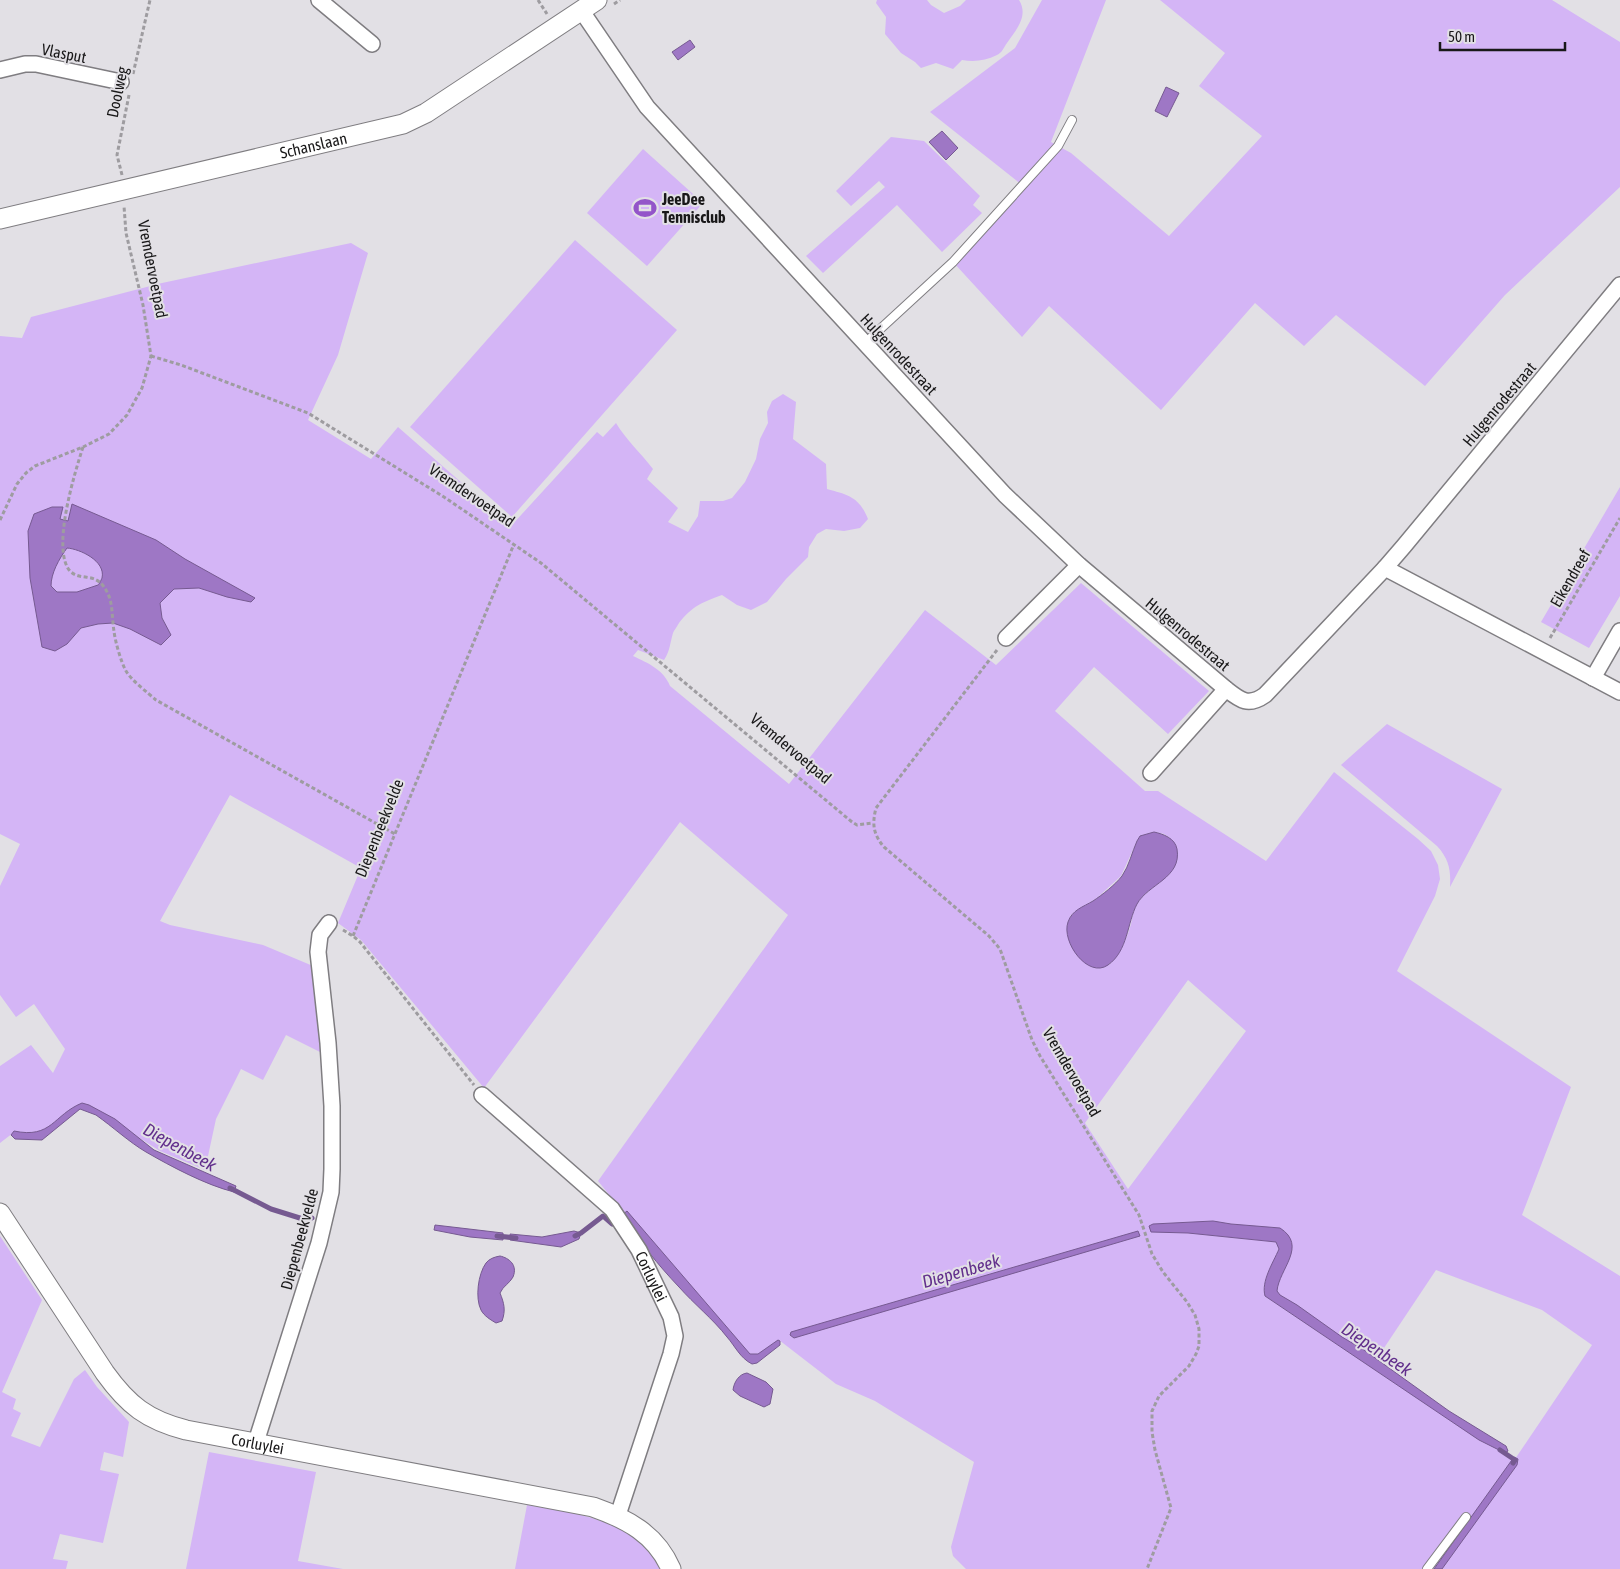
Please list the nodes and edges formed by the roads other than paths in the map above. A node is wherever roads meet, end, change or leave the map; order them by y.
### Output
1 (319, 0) edge
2 (589, 5) edge
3 (372, 44) dead end
4 (0, 70) edge
5 (128, 84) road end
6 (1072, 120) dead end
7 (0, 218) edge
8 (1620, 286) edge
9 (865, 343) junction
10 (1079, 565) junction
11 (1385, 568) junction
12 (1620, 631) edge
13 (1006, 638) road end
14 (1593, 678) junction
15 (1226, 689) junction
16 (1620, 692) edge
17 (1151, 773) dead end
18 (329, 923) dead end
19 (482, 1095) road end
20 (0, 1213) edge
21 (256, 1442) junction
22 (618, 1516) junction
23 (1466, 1518) dead end
24 (671, 1569) edge
25 (1427, 1569) edge

1 - 3 street
2 - 7 street, Schanslaan
2 - 9 street, Hulgenrodestraat
4 - 5 street, Vlasput
6 - 9 lane
8 - 11 street, Hulgenrodestraat
9 - 10 street, Hulgenrodestraat
10 - 13 street
10 - 15 street, Hulgenrodestraat
11 - 14 street
11 - 15 street, Hulgenrodestraat
12 - 14 street
14 - 16 street
15 - 17 street, Hulgenrodestraat
18 - 21 street, Diepenbeekvelde
19 - 22 street, Corluylei
20 - 21 street, Corluylei
21 - 22 street, Corluylei
22 - 24 street, Corluylei
23 - 25 lane

